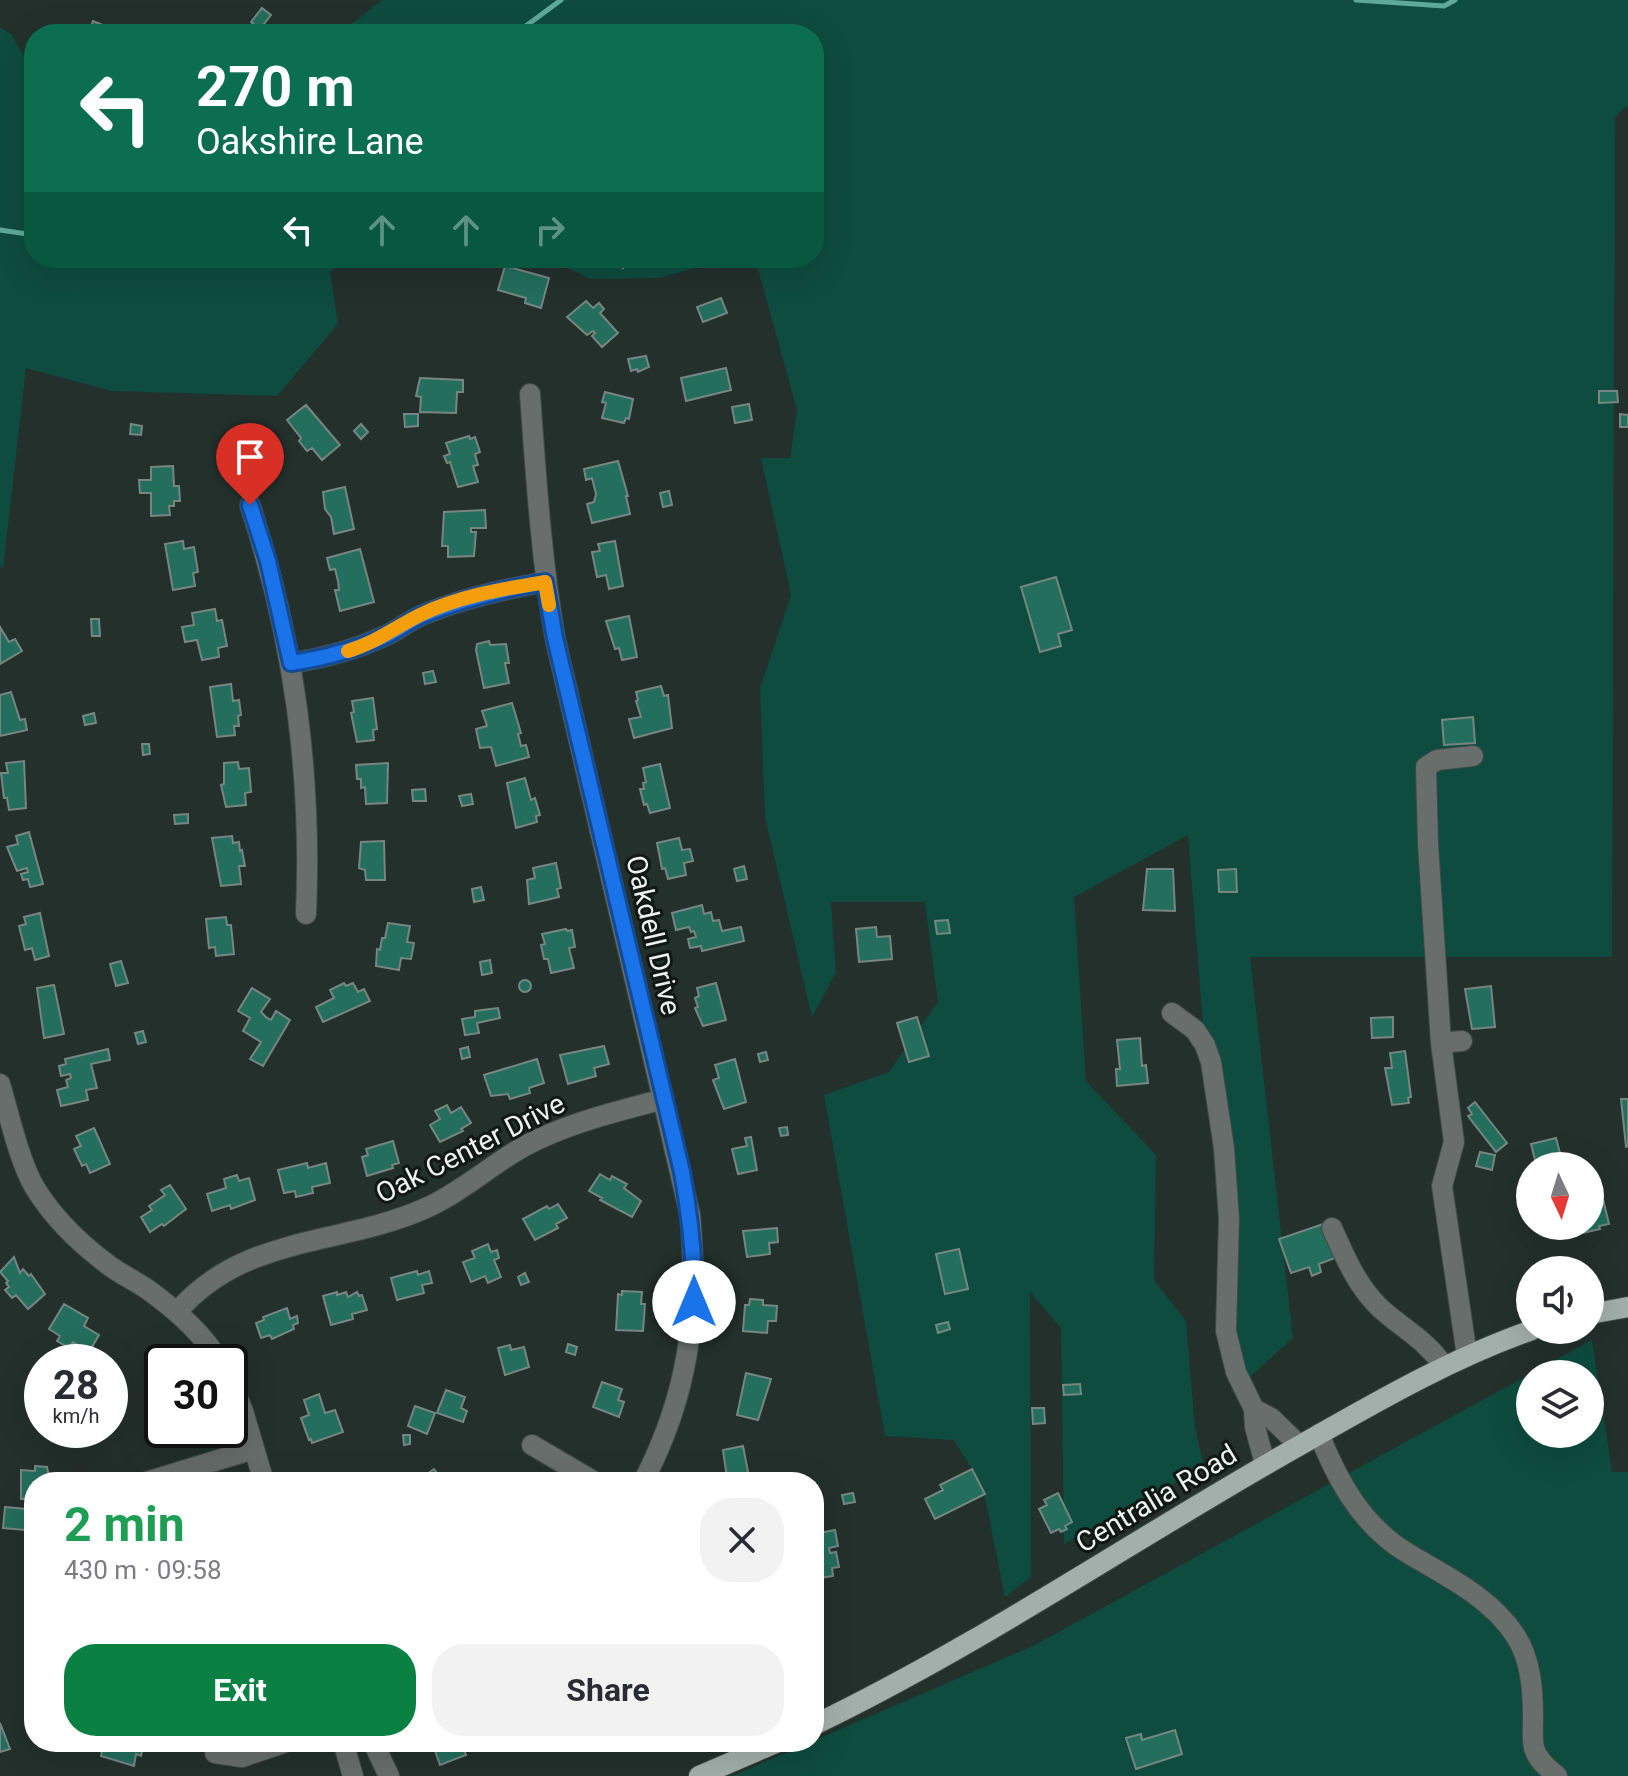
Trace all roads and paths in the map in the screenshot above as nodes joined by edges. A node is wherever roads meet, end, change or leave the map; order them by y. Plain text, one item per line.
1 (530, 394) dead end
2 (250, 505) dead end
3 (545, 582) junction
4 (291, 663) junction
5 (1473, 756) dead end
6 (306, 914) dead end
7 (1172, 1013) dead end
8 (0, 1084) edge
9 (664, 1099) junction
10 (1332, 1228) dead end
11 (1628, 1307) edge
12 (1604, 1311) edge
13 (177, 1312) junction
14 (1516, 1336) edge
15 (207, 1344) edge
16 (1467, 1356) junction
17 (1444, 1366) junction
18 (1254, 1409) junction
19 (248, 1428) edge
20 (1319, 1434) junction
21 (532, 1445) dead end
22 (1299, 1445) junction
23 (254, 1449) junction
24 (1265, 1464) junction
25 (179, 1472) edge
26 (261, 1472) edge
27 (578, 1472) edge
28 (648, 1472) edge
29 (824, 1720) edge
30 (257, 1752) edge
31 (346, 1752) edge
32 (378, 1752) edge
33 (755, 1752) edge
34 (215, 1753) dead end
35 (353, 1776) edge
36 (389, 1776) edge
37 (699, 1776) edge
38 (1557, 1776) edge

1 - 3 street, Oakdell Drive
2 - 4 street
3 - 4 street
3 - 9 street, Oakdell Drive
4 - 6 street
5 - 16 street
7 - 18 street
8 - 13 street
9 - 13 street, Oak Center Drive
9 - 28 street, Oakdell Drive
10 - 17 street
11 - 12 main road
13 - 15 street
14 - 16 main road, Centralia Road
16 - 17 main road, Centralia Road
17 - 20 main road, Centralia Road
18 - 22 street
18 - 24 street
19 - 23 street
20 - 22 main road, Centralia Road
20 - 38 street
21 - 27 street
22 - 24 main road, Centralia Road
23 - 25 street
23 - 26 street
24 - 29 main road, Centralia Road
30 - 34 street
31 - 35 street
32 - 36 street
33 - 37 main road

